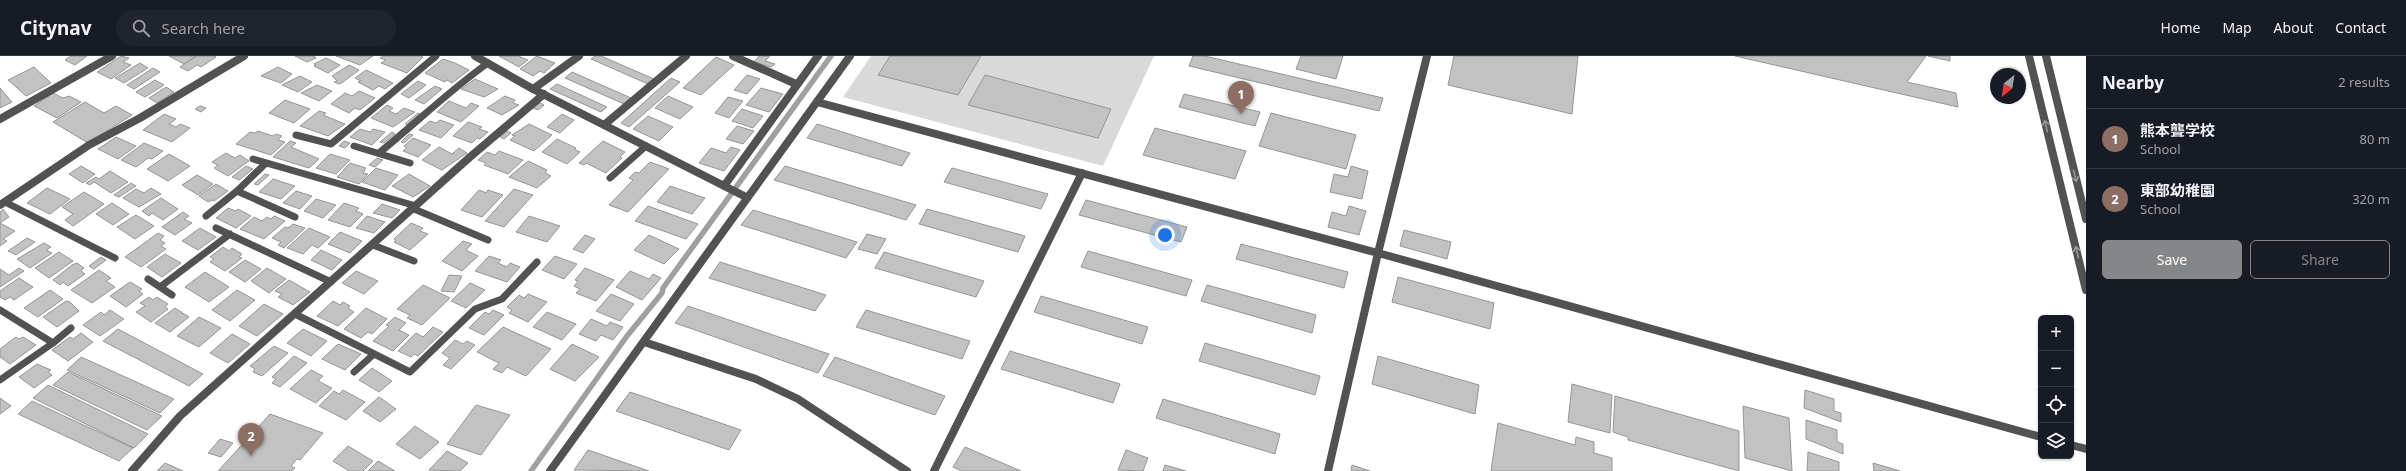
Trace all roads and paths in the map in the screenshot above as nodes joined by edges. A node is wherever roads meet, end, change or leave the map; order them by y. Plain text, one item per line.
1 (112, 56) edge
2 (244, 56) edge
3 (436, 56) edge
4 (475, 56) edge
5 (579, 56) edge
6 (686, 56) edge
7 (733, 56) edge
8 (818, 56) edge
9 (850, 56) edge
10 (1427, 56) edge
11 (2029, 56) edge
12 (2046, 56) edge
13 (488, 63) junction
14 (796, 84) junction
15 (533, 89) junction
16 (544, 94) junction
17 (817, 102) junction
18 (0, 119) edge
19 (604, 125) junction
20 (296, 135) dead end
21 (354, 146) dead end
22 (646, 146) junction
23 (379, 153) junction
24 (253, 159) dead end
25 (266, 163) junction
26 (410, 163) dead end
27 (1082, 173) junction
28 (610, 178) dead end
29 (724, 186) junction
30 (237, 191) junction
31 (746, 197) junction
32 (3, 203) edge
33 (415, 207) junction
34 (206, 216) dead end
35 (295, 217) dead end
36 (2086, 219) edge
37 (216, 228) dead end
38 (230, 234) junction
39 (488, 240) dead end
40 (373, 245) junction
41 (1378, 253) junction
42 (115, 258) dead end
43 (414, 261) dead end
44 (537, 262) dead end
45 (148, 279) dead end
46 (331, 282) junction
47 (160, 287) junction
48 (2086, 290) edge
49 (172, 295) dead end
50 (0, 310) edge
51 (295, 314) junction
52 (71, 328) dead end
53 (644, 342) junction
54 (53, 343) junction
55 (374, 354) junction
56 (354, 372) dead end
57 (0, 380) edge
58 (2038, 436) edge
59 (2074, 446) edge
60 (2086, 449) edge
61 (132, 471) edge
62 (550, 471) edge
63 (907, 471) edge
64 (934, 471) edge
65 (1328, 471) edge

1 - 18 street
2 - 32 street
3 - 20 lane
4 - 13 street
5 - 15 street
6 - 19 street
7 - 14 street
8 - 14 street
9 - 17 street
10 - 41 street
48 -> 11 street
12 -> 36 street
13 - 15 street
13 - 23 lane
14 - 29 street
15 - 16 street
16 - 19 street
16 - 33 street
17 - 27 street
17 - 31 street
19 - 22 street
21 - 23 lane
22 - 28 lane
22 - 29 street
23 - 26 lane
24 - 25 lane
25 - 30 lane
25 - 33 lane
27 - 41 street
27 - 64 street
29 - 31 street
30 - 34 lane
30 - 35 lane
31 - 53 street
32 - 42 lane
33 - 39 lane
33 - 40 street
37 - 38 lane
38 - 46 lane
38 - 47 lane
40 - 43 lane
40 - 46 street
41 - 58 street
41 - 65 street
44 - 55 lane
45 - 47 lane
46 - 51 street
47 - 49 lane
50 - 54 lane
51 - 55 lane
51 - 61 street
52 - 54 lane
53 - 62 street
53 - 63 street
54 - 57 lane
55 - 56 lane
59 - 60 street

